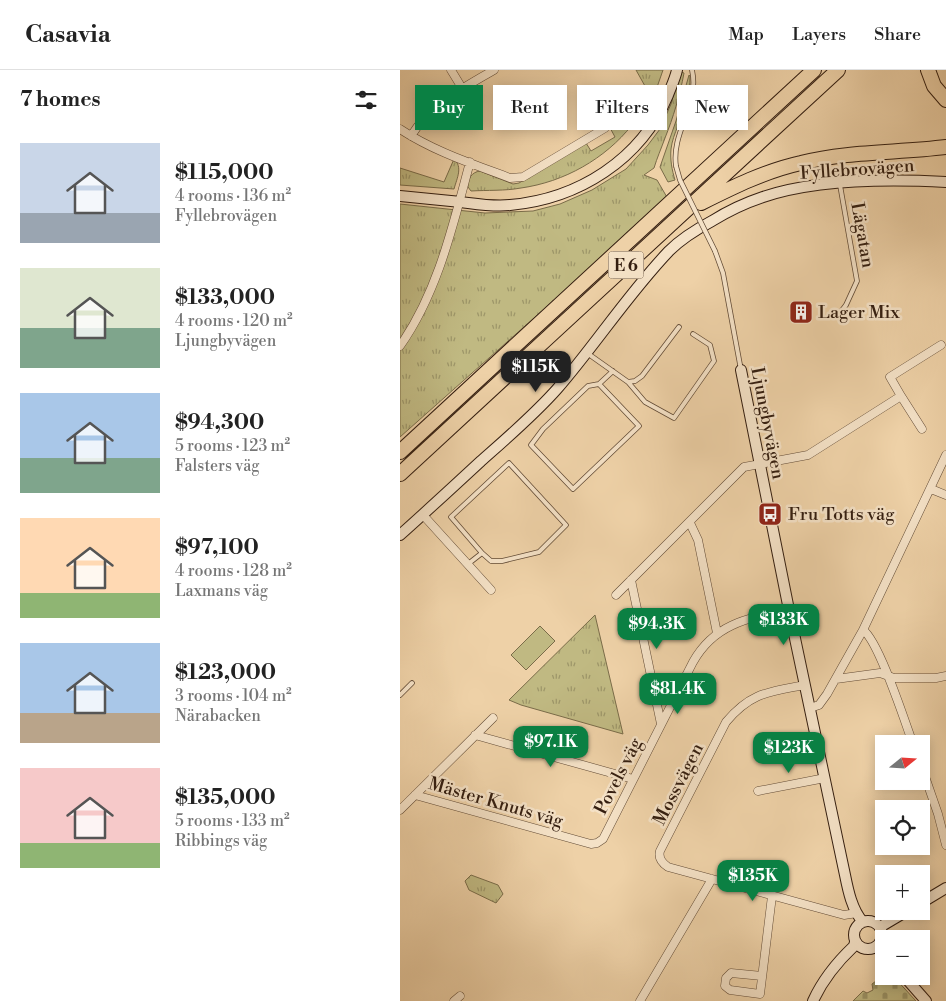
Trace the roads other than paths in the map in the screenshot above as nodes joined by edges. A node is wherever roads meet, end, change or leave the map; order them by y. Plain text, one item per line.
1 (451, 70) edge
2 (494, 70) edge
3 (677, 70) edge
4 (692, 70) edge
5 (814, 70) edge
6 (838, 70) edge
7 (928, 70) edge
8 (460, 85) edge
9 (467, 85) edge
10 (946, 100) edge
11 (400, 129) edge
12 (415, 129) edge
13 (601, 130) edge
14 (411, 136) junction
15 (946, 147) edge
16 (470, 162) junction
17 (946, 182) edge
18 (840, 183) junction
19 (400, 196) edge
20 (460, 202) junction
21 (687, 209) junction
22 (838, 317) dead end
23 (679, 327) dead end
24 (693, 334) dead end
25 (942, 345) dead end
26 (400, 346) edge
27 (587, 353) junction
28 (741, 370) joint
29 (613, 371) junction
30 (628, 382) junction
31 (599, 384) junction
32 (901, 396) junction
33 (922, 429) dead end
34 (400, 452) edge
35 (946, 455) edge
36 (760, 464) junction
37 (400, 474) edge
38 (931, 489) junction
39 (946, 495) edge
40 (423, 516) junction
41 (690, 522) junction
42 (400, 535) edge
43 (482, 553) junction
44 (468, 564) junction
45 (631, 580) junction
46 (491, 590) dead end
47 (616, 595) dead end
48 (789, 610) junction
49 (863, 630) junction
50 (717, 633) junction
51 (887, 675) junction
52 (946, 678) edge
53 (836, 679) junction
54 (412, 683) dead end
55 (805, 685) junction
56 (400, 695) edge
57 (810, 708) junction
58 (492, 718) dead end
59 (661, 724) junction
60 (475, 735) junction
61 (910, 735) edge
62 (825, 778) junction
63 (633, 779) junction
64 (930, 790) edge
65 (758, 792) dead end
66 (415, 794) junction
67 (400, 810) edge
68 (597, 843) joint
69 (946, 845) edge
70 (712, 879) junction
71 (946, 888) edge
72 (772, 896) junction
73 (930, 898) edge
74 (860, 917) junction
75 (892, 920) edge
76 (880, 927) junction
77 (881, 930) edge
78 (855, 942) junction
79 (875, 949) edge
80 (762, 976) junction
81 (912, 985) edge
82 (640, 1001) edge
83 (812, 1001) edge
84 (926, 1001) edge

1 - 8 street
2 - 9 street
3 - 20 street
4 - 28 lane, Ljungbyvägen, bridge
5 - 34 highway, E 6
6 - 21 highway, E 6
7 - 10 highway
11 - 14 street
12 - 14 street
13 - 16 street
14 - 16 street
15 - 21 highway
16 - 20 street
17 - 18 street, Fyllebrovägen
18 - 22 lane, Lägatan
18 - 27 street, Fyllebrovägen
19 - 20 street
20 - 26 street
21 - 37 highway, E 6
23 - 30 lane
24 - 30 lane
25 - 32 street
27 - 29 lane
27 - 40 street, Fyllebrovägen
28 - 36 street, Ljungbyvägen
29 - 30 lane
29 - 31 lane
31 - 31 lane
32 - 33 street
32 - 36 street
35 - 38 street
36 - 41 street
36 - 48 street, Ljungbyvägen
38 - 39 street
38 - 49 street
40 - 42 street, Fyllebrovägen
40 - 44 street
41 - 45 street
41 - 50 street
43 - 43 lane
43 - 44 lane
44 - 46 street
45 - 47 street
45 - 59 street
48 - 50 street, Povels väg
48 - 55 street, Ljungbyvägen
49 - 51 street
49 - 53 street
50 - 59 street, Povels väg
51 - 52 street
51 - 53 street
51 - 61 street
53 - 57 street
54 - 56 lane
55 - 57 street, Ljungbyvägen
55 - 70 street, Mossvägen
57 - 62 street, Ljungbyvägen
58 - 60 street
59 - 63 street, Povels väg
60 - 63 street
60 - 66 street
62 - 65 street
62 - 74 street, Ljungbyvägen
63 - 68 street, Povels väg
64 - 69 street
66 - 67 street
66 - 68 street, Mäster Knuts väg
70 - 72 street
70 - 82 street
71 - 73 street
72 - 74 street
72 - 80 street
74 - 76 street
74 - 78 street
75 - 76 street
76 - 77 street
78 - 79 street
78 - 83 street
80 - 80 street
81 - 84 street

